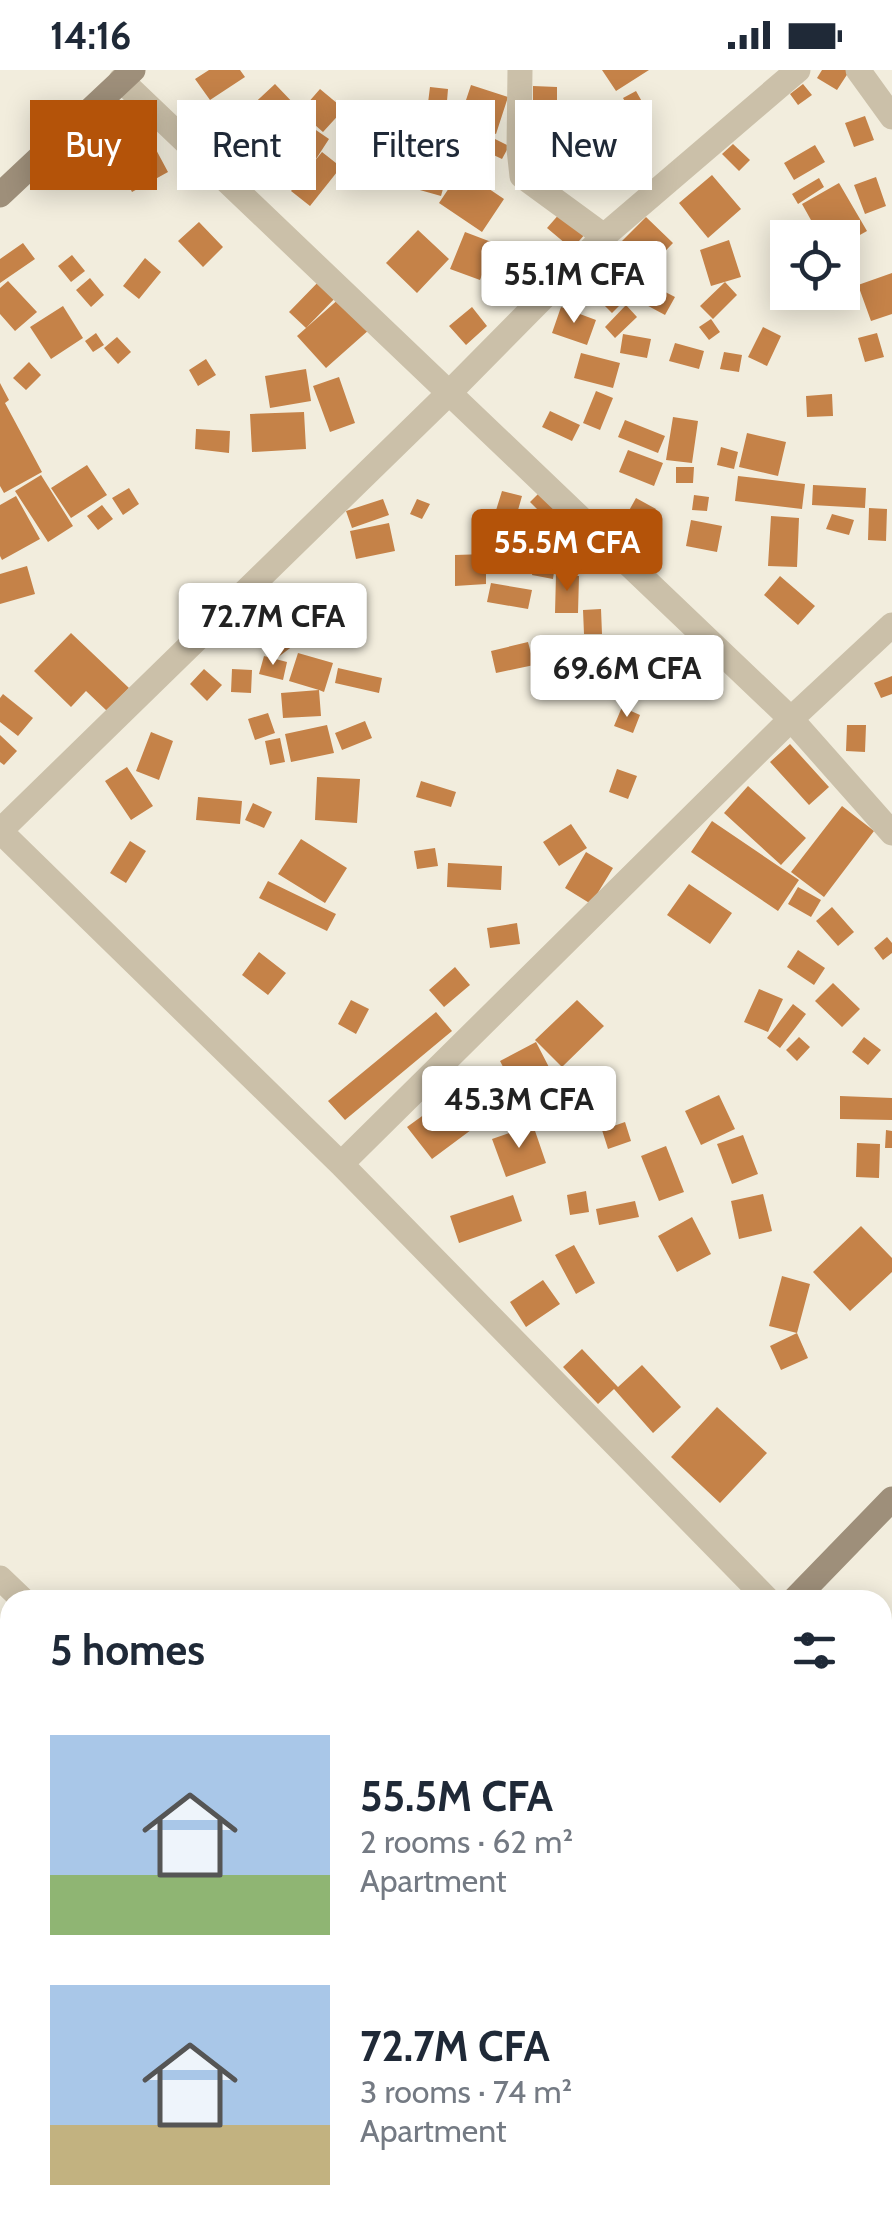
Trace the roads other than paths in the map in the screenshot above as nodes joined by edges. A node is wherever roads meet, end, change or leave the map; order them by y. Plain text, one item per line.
1 (520, 70) edge
2 (798, 70) edge
3 (858, 70) edge
4 (127, 75) edge
5 (892, 117) edge
6 (0, 195) edge
7 (604, 236) junction
8 (449, 393) junction
9 (892, 625) edge
10 (791, 719) junction
11 (0, 831) edge
12 (892, 833) edge
13 (340, 1164) junction
14 (892, 1499) edge
15 (758, 1590) edge
16 (804, 1590) edge

1 - 7 street
2 - 7 street
3 - 5 street
4 - 6 street
4 - 8 street
7 - 8 street
8 - 10 street
8 - 11 street
9 - 10 street
10 - 12 street
10 - 13 street
11 - 13 street
13 - 15 street
14 - 16 street

